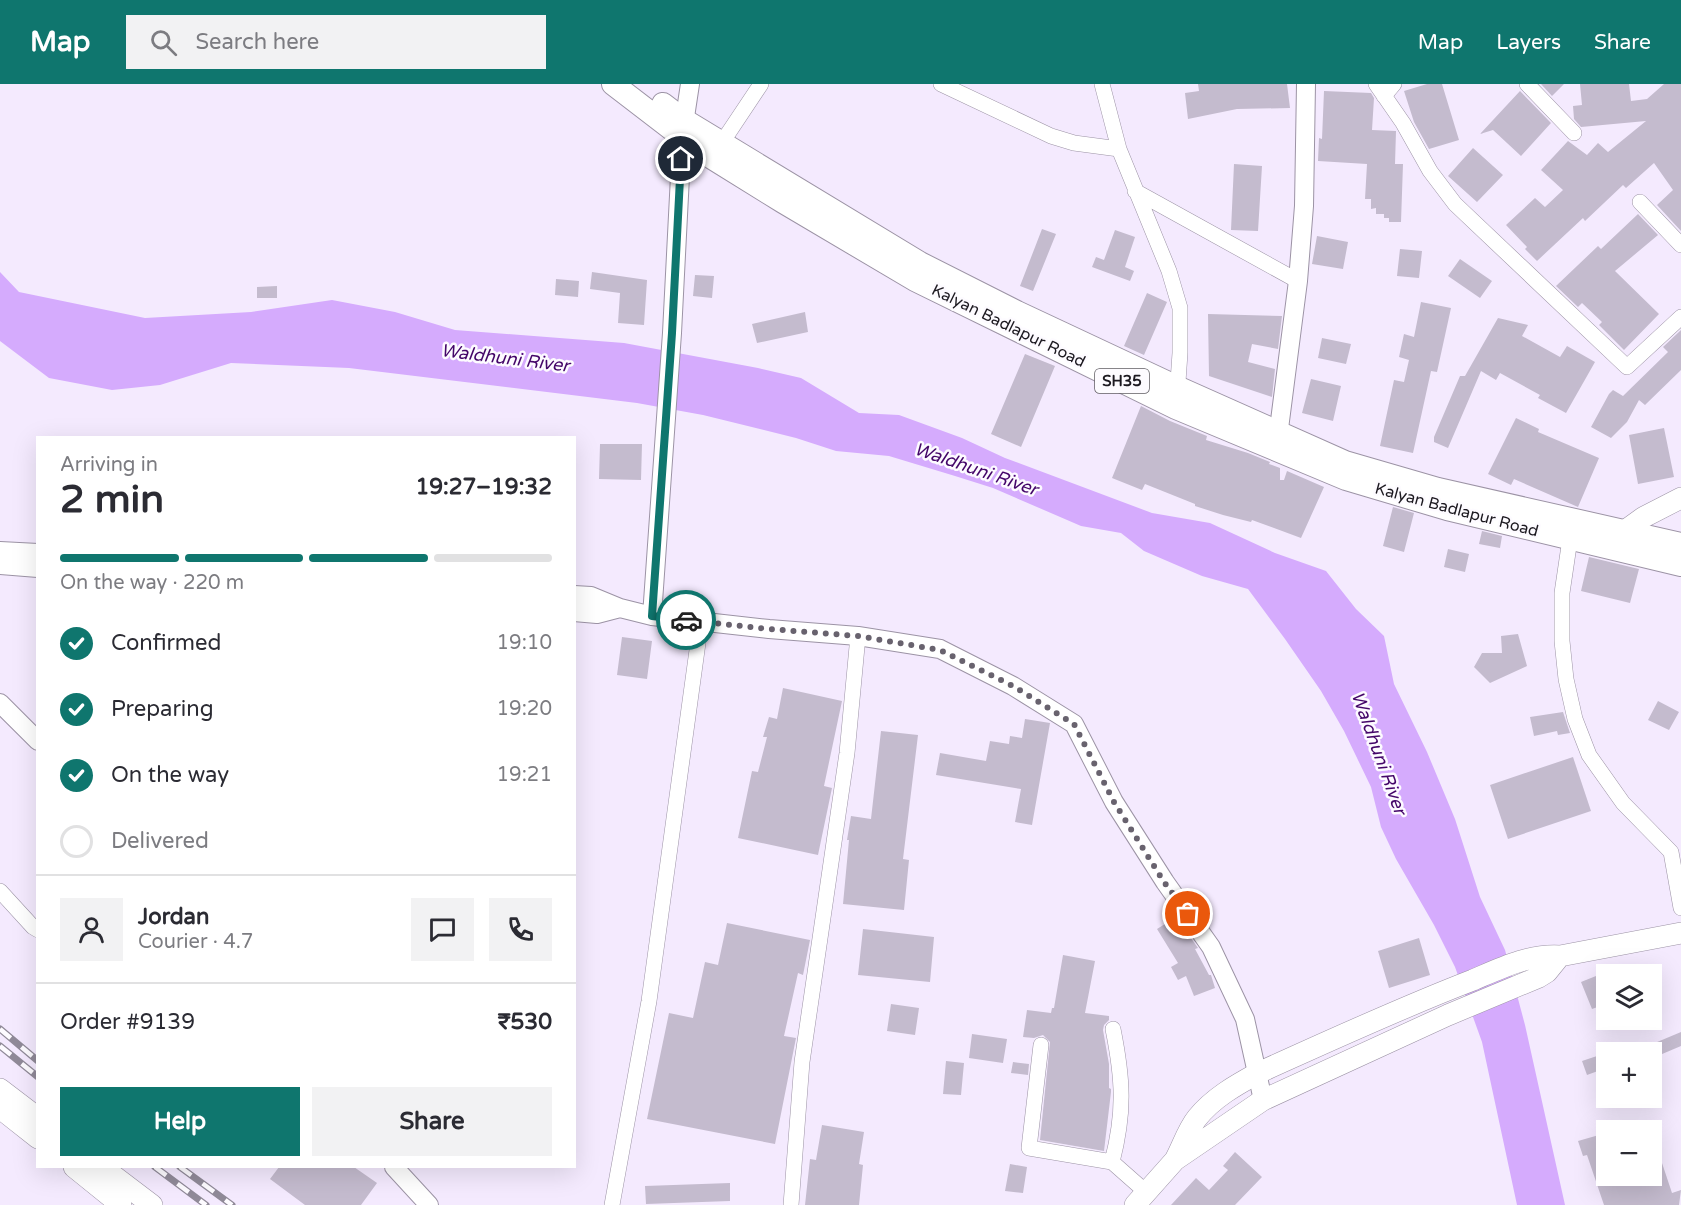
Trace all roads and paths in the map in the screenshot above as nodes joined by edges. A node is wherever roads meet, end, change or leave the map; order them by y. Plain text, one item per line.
1 (613, 84) edge
2 (638, 84) edge
3 (690, 84) edge
4 (761, 84) edge
5 (941, 84) edge
6 (1102, 84) edge
7 (1306, 84) edge
8 (1527, 84) edge
9 (1385, 88) edge
10 (683, 129) junction
11 (1574, 133) dead end
12 (1119, 149) junction
13 (717, 151) junction
14 (1135, 191) junction
15 (1640, 202) dead end
16 (1681, 245) edge
17 (1298, 281) junction
18 (1681, 317) edge
19 (1177, 398) junction
20 (1278, 442) junction
21 (1681, 498) edge
22 (1573, 529) junction
23 (1622, 539) junction
24 (1681, 544) edge
25 (0, 550) edge
26 (36, 553) edge
27 (0, 565) edge
28 (1681, 565) edge
29 (36, 568) edge
30 (576, 595) edge
31 (620, 608) junction
32 (576, 612) edge
33 (652, 616) junction
34 (701, 621) junction
35 (858, 636) junction
36 (2, 710) edge
37 (36, 739) edge
38 (1676, 849) edge
39 (0, 891) edge
40 (1681, 908) edge
41 (36, 929) edge
42 (1681, 933) edge
43 (1560, 956) junction
44 (1113, 1029) dead end
45 (1041, 1045) dead end
46 (1258, 1073) junction
47 (0, 1089) edge
48 (1263, 1100) junction
49 (0, 1108) edge
50 (36, 1116) edge
51 (36, 1136) edge
52 (1175, 1160) junction
53 (1112, 1162) junction
54 (76, 1168) edge
55 (103, 1168) edge
56 (395, 1168) edge
57 (120, 1196) edge
58 (1141, 1198) edge
59 (152, 1205) edge
60 (429, 1205) edge
61 (612, 1205) edge
62 (791, 1205) edge

1 - 10 main road, Kalyan Badlapur Road / SH35
2 - 10 main road, Kalyan Badlapur Road / SH35
3 - 10 street
4 - 13 street
5 - 12 street
6 - 12 street
7 - 17 street
8 - 11 street
9 - 18 street
10 - 13 main road, Kalyan Badlapur Road / SH35
10 - 33 street
12 - 14 street
13 - 19 main road, Kalyan Badlapur Road / SH35
14 - 17 street
14 - 19 street
15 - 16 street
17 - 20 street
19 - 20 main road, Kalyan Badlapur Road / SH35
20 - 22 main road, Kalyan Badlapur Road / SH35
21 - 23 main road
22 - 23 main road, Kalyan Badlapur Road / SH35
22 - 38 street
23 - 24 main road, Kalyan Badlapur Road / SH35
23 - 28 main road, Kalyan Badlapur Road / SH35
25 - 26 street
27 - 29 street
30 - 31 street
31 - 32 street
31 - 33 street
33 - 34 street
34 - 35 street
34 - 61 street
35 - 46 street
35 - 62 street
36 - 37 street
38 - 40 street
39 - 41 street
42 - 43 main road
43 - 46 main road
43 - 48 main road
44 - 53 street
45 - 53 street
46 - 48 street
46 - 52 main road
47 - 50 main road
48 - 52 main road
49 - 51 main road
52 - 58 main road
53 - 58 street
54 - 57 main road
55 - 57 main road
56 - 60 street
57 - 59 main road

